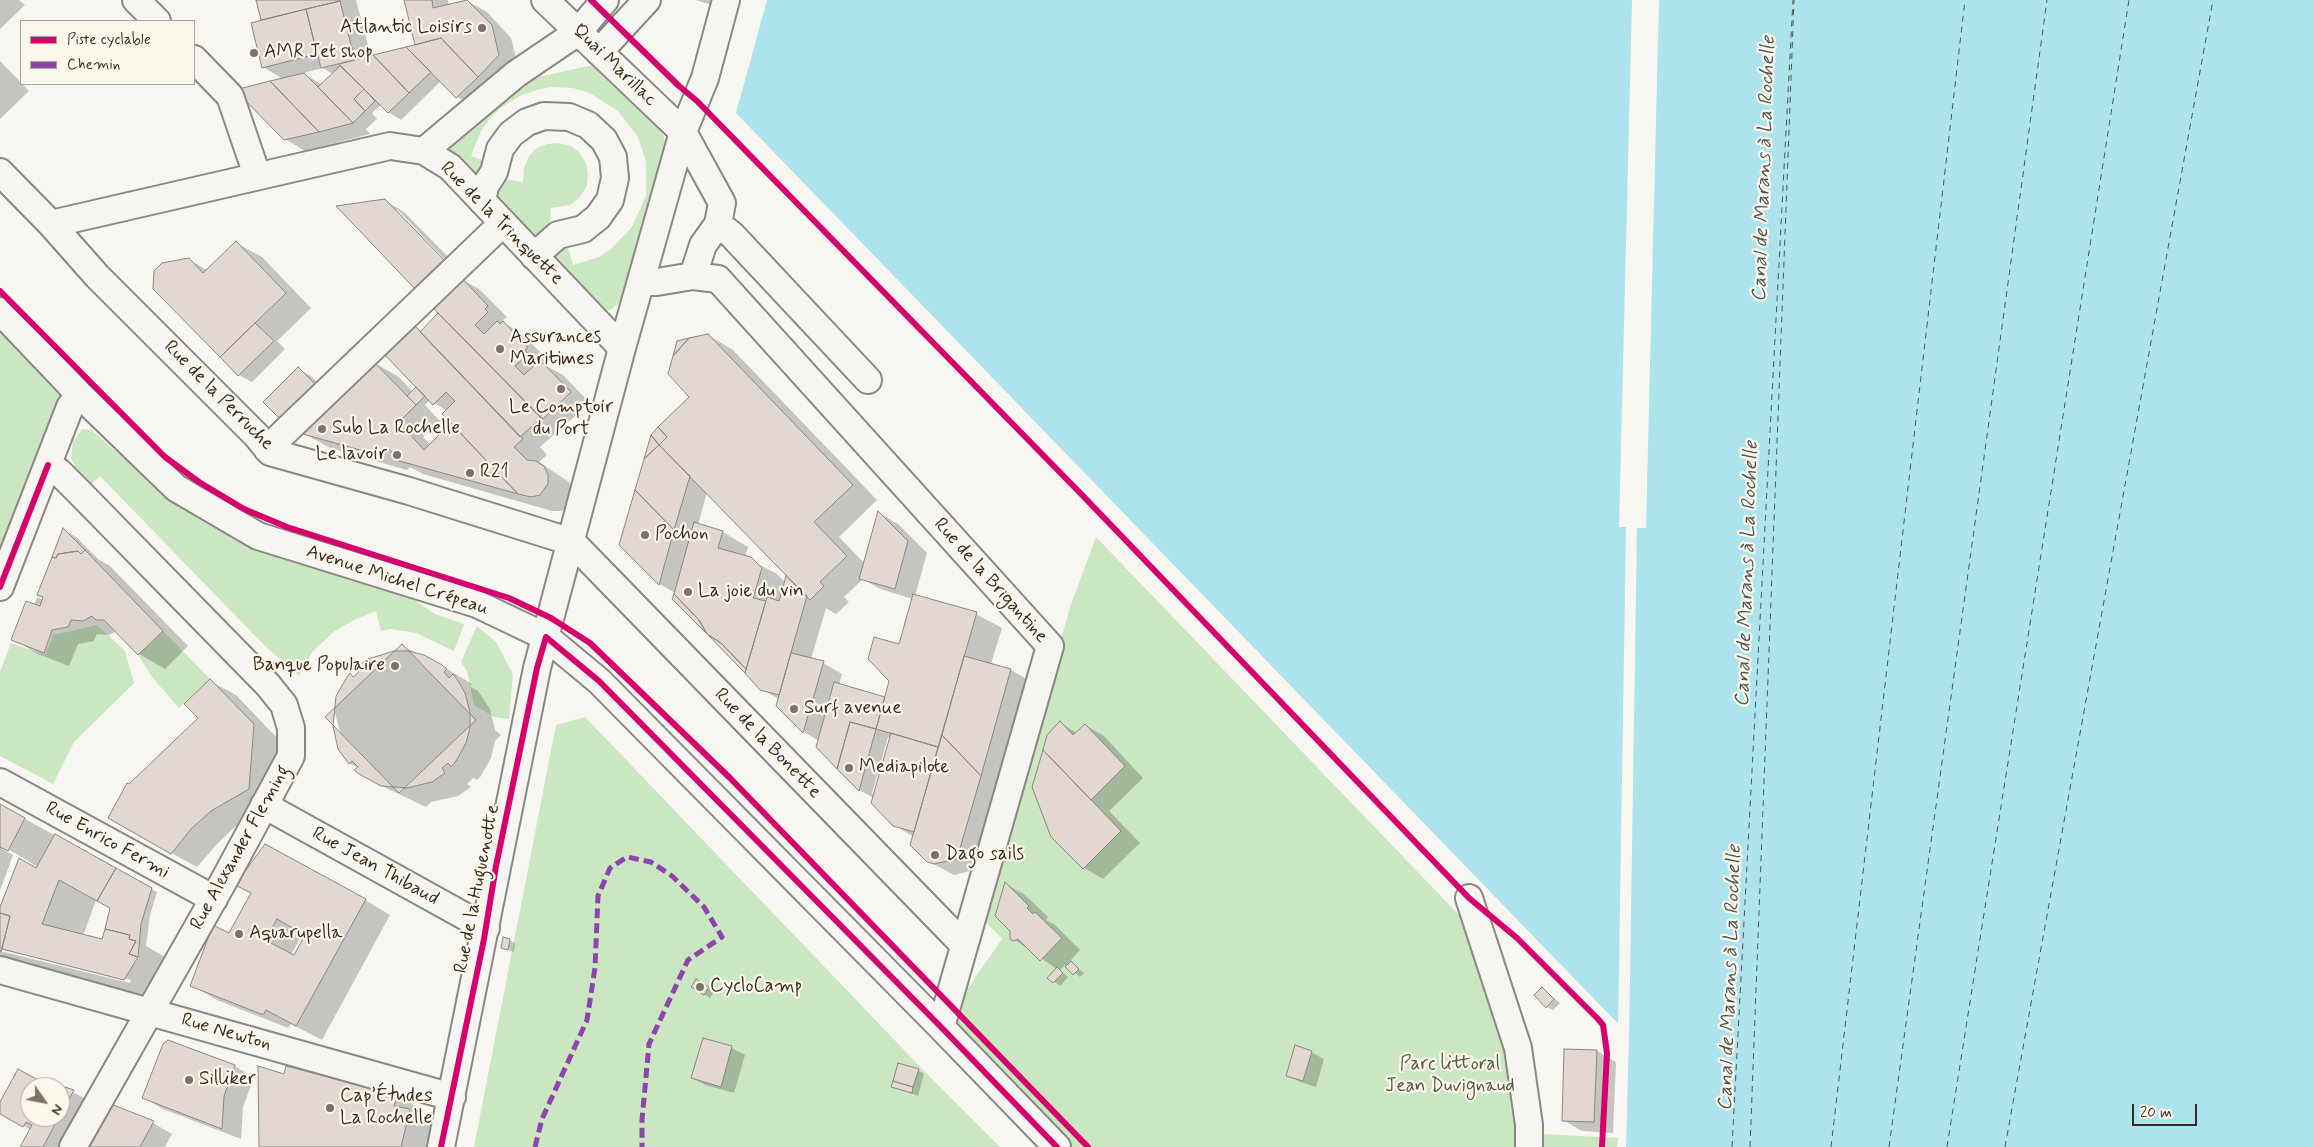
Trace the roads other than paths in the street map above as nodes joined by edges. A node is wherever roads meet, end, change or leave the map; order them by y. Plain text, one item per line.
1 (136, 0) edge
2 (545, 0) edge
3 (605, 0) edge
4 (647, 0) edge
5 (726, 0) edge
6 (156, 20) edge
7 (578, 32) junction
8 (599, 52) junction
9 (195, 60) edge
10 (683, 132) junction
11 (424, 151) junction
12 (0, 172) edge
13 (257, 175) junction
14 (482, 201) junction
15 (503, 223) junction
16 (51, 224) junction
17 (718, 224) junction
18 (534, 256) junction
19 (693, 276) junction
20 (641, 282) junction
21 (0, 311) edge
22 (622, 348) junction
23 (868, 380) dead end
24 (79, 394) junction
25 (267, 449) junction
26 (48, 465) junction
27 (572, 542) junction
28 (0, 587) edge
29 (546, 637) junction
30 (0, 782) edge
31 (264, 805) junction
32 (1470, 898) dead end
33 (214, 899) junction
34 (486, 928) junction
35 (964, 945) junction
36 (0, 970) edge
37 (151, 1012) junction
38 (941, 1026) junction
39 (452, 1097) junction
40 (73, 1147) edge
41 (441, 1147) edge
42 (1057, 1147) edge
43 (1529, 1147) edge

1 - 6 street
2 - 7 street, Quai Marillac
3 - 7 street
4 - 8 street
5 - 10 street
7 - 8 street, Quai Marillac
7 - 11 street
8 - 10 street, Quai Marillac
9 - 13 street
10 - 17 street, Quai Marillac
10 - 20 street
11 - 13 street, Rue de la Trinquette
11 - 14 street, Rue de la Trinquette
12 - 16 street
13 - 16 street, Rue de la Trinquette
14 - 15 street, Rue de la Trinquette
14 - 18 street
15 - 18 street, Rue de la Trinquette
15 - 25 street
16 - 25 street, Rue de la Perruche
17 - 19 street
17 - 23 street
18 - 22 street, Rue de la Trinquette
19 - 20 street, Rue de la Brigantine
19 - 35 street, Rue de la Brigantine
20 - 22 street
21 - 24 street, Avenue Michel Crépeau
22 - 27 street
24 - 26 street
24 - 29 street, Avenue Michel Crépeau
25 - 27 street, Rue de la Perruche
26 - 28 street
26 - 31 street, Rue Alexander Fleming
27 - 29 street
27 - 35 street, Rue de la Bonette
29 - 34 street, Rue de la Huguenotte
29 - 38 street, Avenue Michel Crépeau
30 - 33 street, Rue Enrico Fermi
31 - 33 street, Rue Alexander Fleming
31 - 34 street, Rue Jean Thibaud
32 - 43 street
33 - 37 street, Rue Alexander Fleming
34 - 39 street, Rue de la Huguenotte
35 - 38 street, Rue de la Brigantine
36 - 37 street, Rue Newton
37 - 39 street, Rue Newton
37 - 40 street, Rue Alexander Fleming
38 - 42 street, Avenue Michel Crépeau
39 - 41 street, Rue de la Huguenotte

